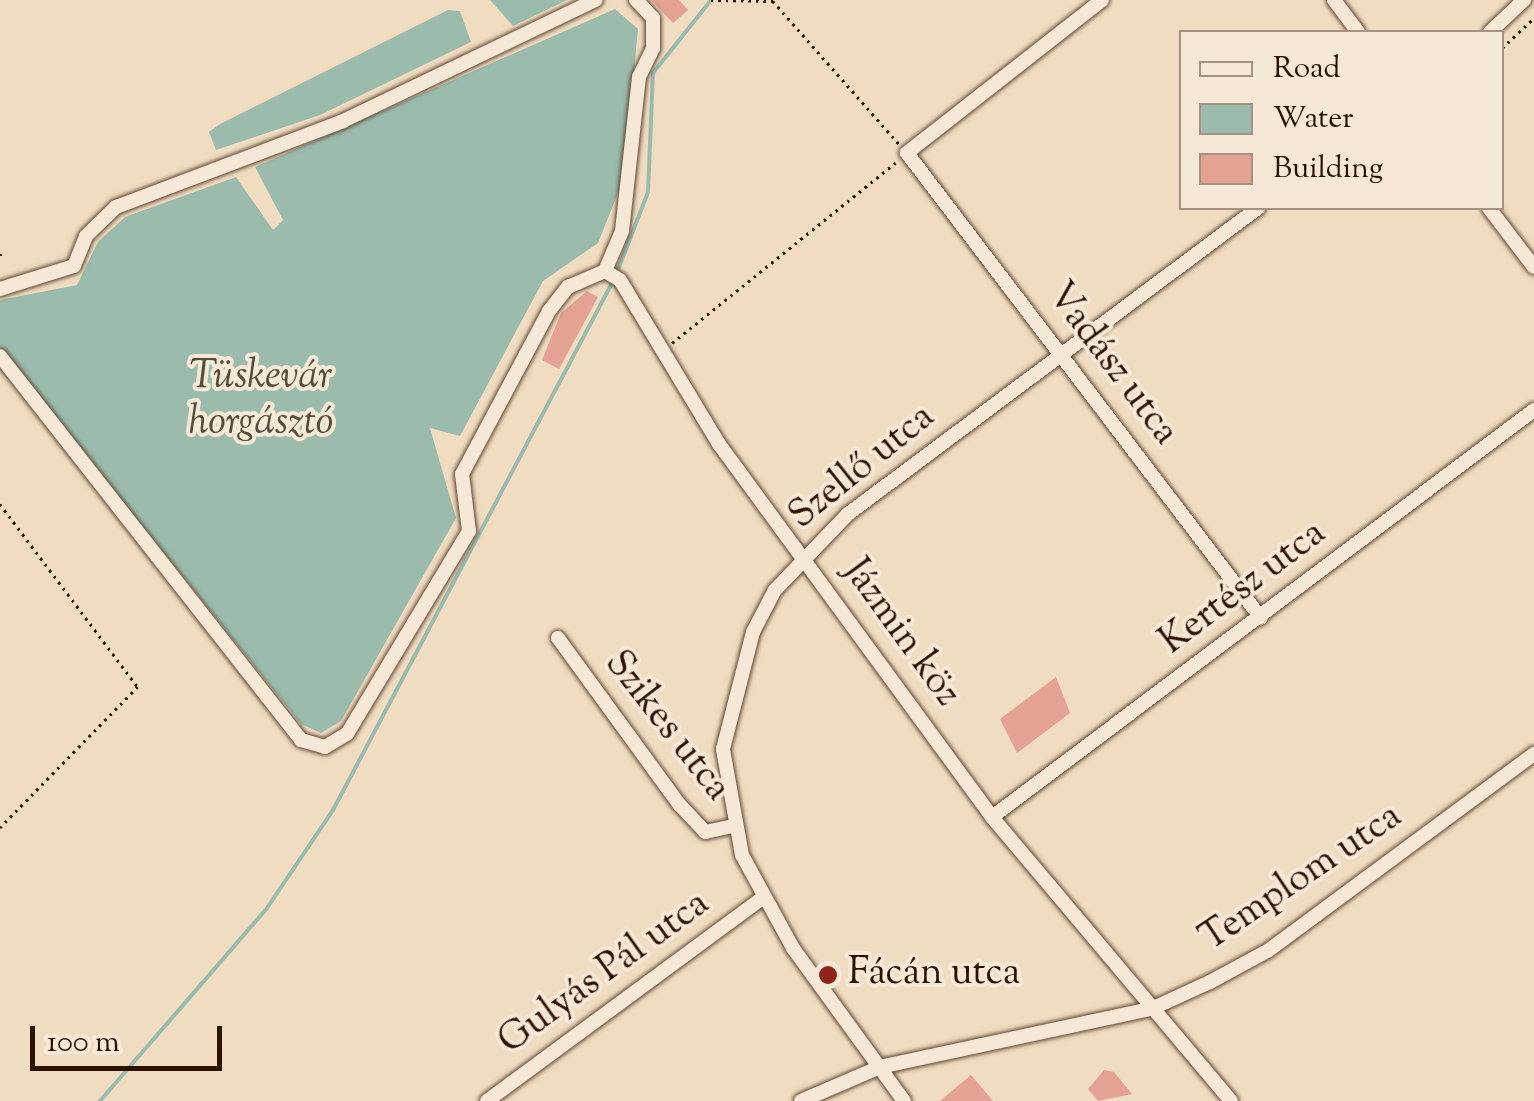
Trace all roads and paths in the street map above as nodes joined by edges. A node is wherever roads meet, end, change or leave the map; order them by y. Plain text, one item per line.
1 (596, 0) edge
2 (636, 0) edge
3 (1102, 0) edge
4 (1334, 0) edge
5 (1524, 0) edge
6 (712, 1) edge
7 (1534, 18) edge
8 (1356, 30) edge
9 (1492, 30) edge
10 (1504, 46) edge
11 (908, 153) junction
12 (1255, 210) edge
13 (1491, 210) edge
14 (1534, 267) edge
15 (604, 272) junction
16 (0, 289) edge
17 (659, 353) junction
18 (1062, 354) junction
19 (0, 356) edge
20 (1534, 410) edge
21 (0, 504) edge
22 (803, 556) junction
23 (1261, 618) junction
24 (558, 638) dead end
25 (1534, 754) edge
26 (992, 817) junction
27 (734, 826) junction
28 (0, 828) edge
29 (762, 899) junction
30 (1151, 1008) junction
31 (880, 1067) junction
32 (488, 1101) edge
33 (801, 1101) edge
34 (904, 1101) edge
35 (1232, 1101) edge

1 - 16 street
2 - 15 street
3 - 11 street
4 - 8 street
5 - 9 street
6 - 11 path
7 - 10 path
11 - 17 path
11 - 18 street, Vadász utca
12 - 18 street, Szellő utca
13 - 14 street
15 - 17 street, Jázmin köz
15 - 19 street
17 - 22 street, Jázmin köz
18 - 22 street, Szellő utca
18 - 23 street, Vadász utca
20 - 23 street, Kertész utca
21 - 28 path
22 - 26 street, Jázmin köz
22 - 27 street, Szellő utca
23 - 26 street, Kertész utca
24 - 27 street, Szikes utca
25 - 30 street, Templom utca
26 - 30 street, Jázmin köz
27 - 29 street, Szellő utca
29 - 31 street
29 - 32 street, Gulyás Pál utca
30 - 31 street, Templom utca
30 - 35 street, Jázmin köz
31 - 33 street, Templom utca
31 - 34 street

